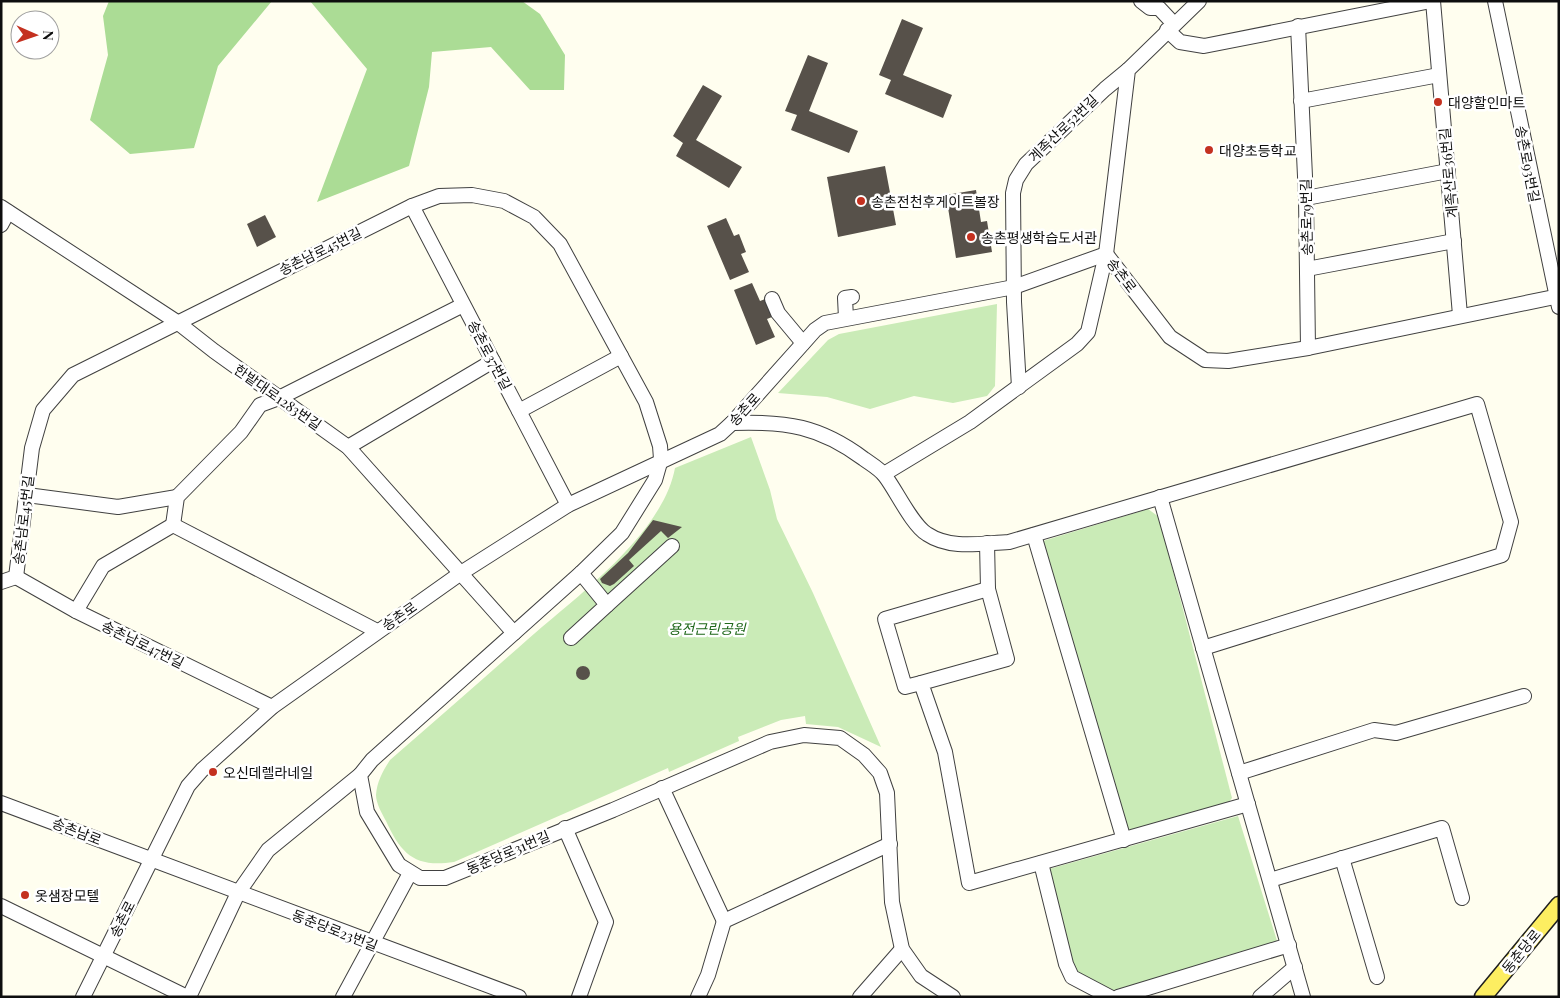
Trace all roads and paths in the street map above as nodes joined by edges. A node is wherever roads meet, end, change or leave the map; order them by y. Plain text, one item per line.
1 (1141, 1) edge
2 (1199, 1) edge
3 (1432, 1) edge
4 (1495, 1) edge
5 (1160, 5) edge
6 (1298, 26) junction
7 (1171, 27) junction
8 (1128, 70) junction
9 (1439, 75) junction
10 (1301, 100) junction
11 (1448, 171) junction
12 (1306, 198) junction
13 (412, 206) junction
14 (5, 209) edge
15 (1, 225) edge
16 (1454, 240) junction
17 (1106, 254) junction
18 (1306, 269) junction
19 (1014, 286) junction
20 (852, 297) dead end
21 (772, 299) dead end
22 (1558, 300) edge
23 (464, 305) junction
24 (1460, 315) junction
25 (846, 318) junction
26 (177, 322) junction
27 (803, 343) junction
28 (1308, 348) junction
29 (621, 356) junction
30 (493, 361) junction
31 (1018, 387) junction
32 (279, 398) junction
33 (519, 411) junction
34 (732, 423) junction
35 (348, 446) junction
36 (661, 460) junction
37 (884, 474) junction
38 (27, 495) junction
39 (177, 497) junction
40 (1160, 497) junction
41 (568, 504) junction
42 (172, 525) junction
43 (1034, 535) junction
44 (987, 543) junction
45 (672, 546) dead end
46 (461, 573) junction
47 (581, 573) junction
48 (16, 577) junction
49 (1, 582) edge
50 (988, 588) junction
51 (607, 605) junction
52 (76, 611) junction
53 (377, 631) junction
54 (514, 633) junction
55 (571, 638) dead end
56 (1203, 648) junction
57 (921, 683) junction
58 (1524, 696) dead end
59 (272, 707) junction
60 (1239, 773) junction
61 (360, 775) junction
62 (662, 788) junction
63 (1, 803) edge
64 (1248, 804) junction
65 (565, 828) junction
66 (1124, 840) junction
67 (890, 844) junction
68 (1342, 858) junction
69 (152, 860) junction
70 (1041, 863) junction
71 (410, 873) junction
72 (1270, 880) junction
73 (238, 893) junction
74 (1462, 898) dead end
75 (1559, 905) edge
76 (1, 906) edge
77 (724, 921) junction
78 (372, 943) junction
79 (1289, 945) junction
80 (902, 949) junction
81 (103, 956) junction
82 (1295, 967) junction
83 (1377, 977) dead end
84 (1490, 995) edge
85 (1303, 996) edge
86 (83, 997) edge
87 (188, 997) edge
88 (343, 997) edge
89 (519, 997) edge
90 (579, 997) edge
91 (698, 997) edge
92 (860, 997) edge
93 (953, 997) edge
94 (1110, 997) edge
95 (1118, 997) edge
96 (1260, 997) edge

1 - 5 street
2 - 7 street, 계족산로52번길
3 - 6 street
3 - 9 street, 계족산로36번길
4 - 22 street, 송촌로93번길
5 - 7 street
6 - 7 street
6 - 10 street, 송촌로79번길
7 - 8 street, 계족산로52번길
8 - 17 street
8 - 19 street, 계족산로52번길
9 - 10 street
9 - 11 street, 계족산로36번길
10 - 12 street, 송촌로79번길
11 - 12 street
11 - 16 street, 계족산로36번길
12 - 18 street, 송촌로79번길
13 - 23 street, 송촌로37번길
13 - 26 street, 송촌남로45번길
13 - 29 street, 송촌남로45번길
14 - 15 street
14 - 26 street, 한밭대로1283번길
16 - 18 street
16 - 24 street, 계족산로36번길
17 - 19 street, 송촌로
17 - 28 street, 송촌로
17 - 31 street
18 - 28 street, 송촌로79번길
19 - 25 street, 송촌로
19 - 31 street, 계족산로52번길
20 - 25 street
21 - 27 street
22 - 24 street, 송촌로
23 - 30 street, 송촌로37번길
23 - 32 street
24 - 28 street, 송촌로
25 - 27 street, 송촌로
26 - 32 street, 한밭대로1283번길
26 - 38 street, 송촌남로45번길
27 - 34 street, 송촌로
29 - 33 street
29 - 36 street, 송촌남로45번길
30 - 33 street, 송촌로37번길
30 - 35 street
31 - 37 street
32 - 35 street, 한밭대로1283번길
32 - 39 street
33 - 41 street, 송촌로37번길
34 - 36 street, 송촌로
34 - 37 street
35 - 46 street, 한밭대로1283번길
36 - 41 street, 송촌로
36 - 47 street
37 - 44 street
38 - 39 street
38 - 48 street, 송촌남로45번길
39 - 42 street
40 - 43 street
40 - 56 street
40 - 56 street
41 - 46 street, 송촌로
42 - 52 street
42 - 53 street
43 - 44 street
43 - 66 street
44 - 50 street
45 - 51 street
46 - 53 street, 송촌로
46 - 54 street, 한밭대로1283번길
47 - 51 street
47 - 54 street
48 - 49 street, 송촌남로45번길
48 - 52 street, 송촌남로47번길
50 - 57 street
50 - 57 street
51 - 55 street
52 - 59 street, 송촌남로47번길
53 - 59 street, 송촌로
54 - 61 street
56 - 60 street
57 - 70 street
58 - 60 street
59 - 69 street, 송촌로
60 - 64 street
61 - 71 street
61 - 73 street
62 - 65 street, 동춘당로31번길
62 - 67 street, 동춘당로31번길
62 - 77 street
63 - 69 street, 송촌남로
64 - 66 street
64 - 72 street
65 - 71 street, 동춘당로31번길
65 - 90 street
66 - 70 street
67 - 77 street
67 - 80 street, 동춘당로31번길
68 - 72 street
68 - 74 street
68 - 83 street
69 - 73 street, 동춘당로23번길
69 - 81 street, 송촌로
70 - 94 street
71 - 78 street
72 - 79 street
73 - 78 street, 동춘당로23번길
73 - 87 street
75 - 84 main road, 동춘당로
76 - 81 street
77 - 91 street
78 - 88 street
78 - 89 street, 동춘당로23번길
79 - 82 street
79 - 95 street
80 - 92 street
80 - 93 street, 동춘당로31번길
81 - 86 street, 송촌로
81 - 87 street
82 - 85 street
82 - 96 street

